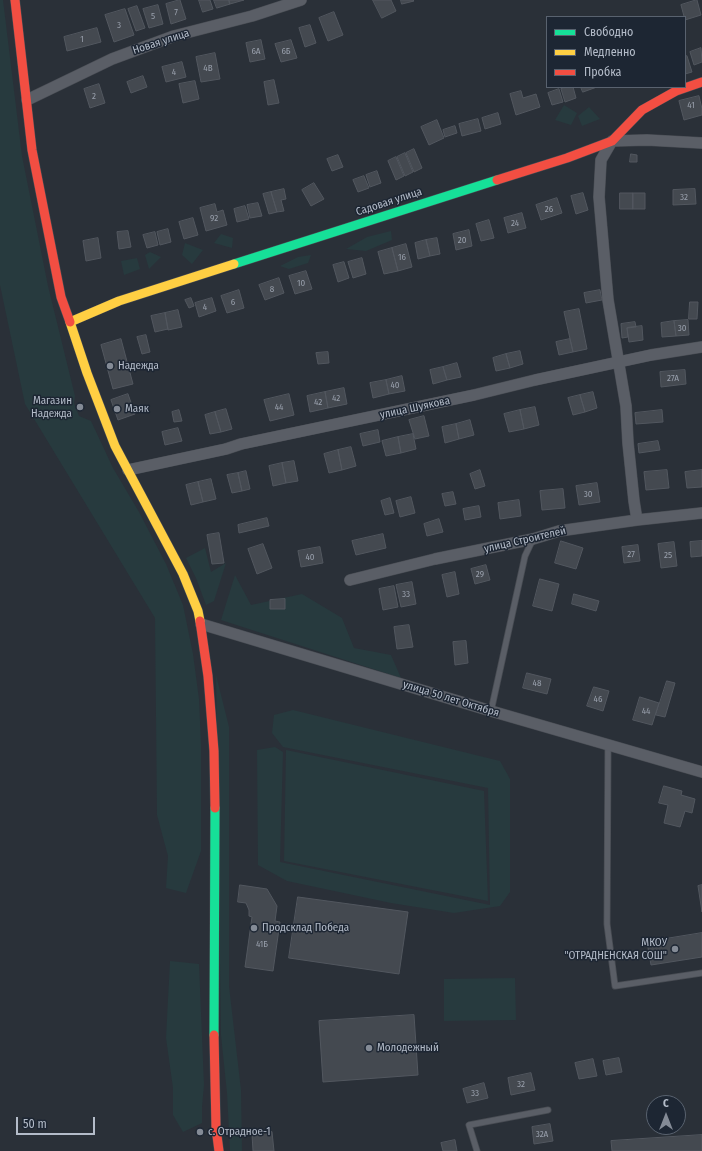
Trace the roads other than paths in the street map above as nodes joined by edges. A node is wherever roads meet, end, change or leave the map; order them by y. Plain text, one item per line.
1 (15, 0) edge
2 (301, 0) edge
3 (702, 82) edge
4 (685, 88) edge
5 (686, 88) edge
6 (27, 100) junction
7 (612, 141) junction
8 (702, 143) edge
9 (70, 322) junction
10 (702, 347) edge
11 (618, 362) junction
12 (128, 470) junction
13 (702, 513) edge
14 (637, 520) junction
15 (533, 539) junction
16 (350, 580) dead end
17 (201, 624) junction
18 (491, 711) junction
19 (608, 745) junction
20 (702, 772) edge
21 (702, 973) edge
22 (548, 1110) dead end
23 (219, 1151) edge
24 (477, 1151) edge

1 - 6 street
2 - 6 street, Новая улица
3 - 5 street, Садовая улица
4 - 7 street, Садовая улица
6 - 9 street
7 - 8 street
7 - 9 street, Садовая улица
7 - 11 street
9 - 12 street
10 - 11 street, улица Шуякова
11 - 12 street, улица Шуякова
11 - 14 street
12 - 17 street
13 - 14 street, улица Строителей
14 - 15 street, улица Строителей
15 - 16 street, улица Строителей
15 - 18 lane
17 - 18 street, улица 50 лет Октября
17 - 23 street
18 - 19 street, улица 50 лет Октября
19 - 20 street, улица 50 лет Октября
19 - 21 lane
22 - 24 lane

